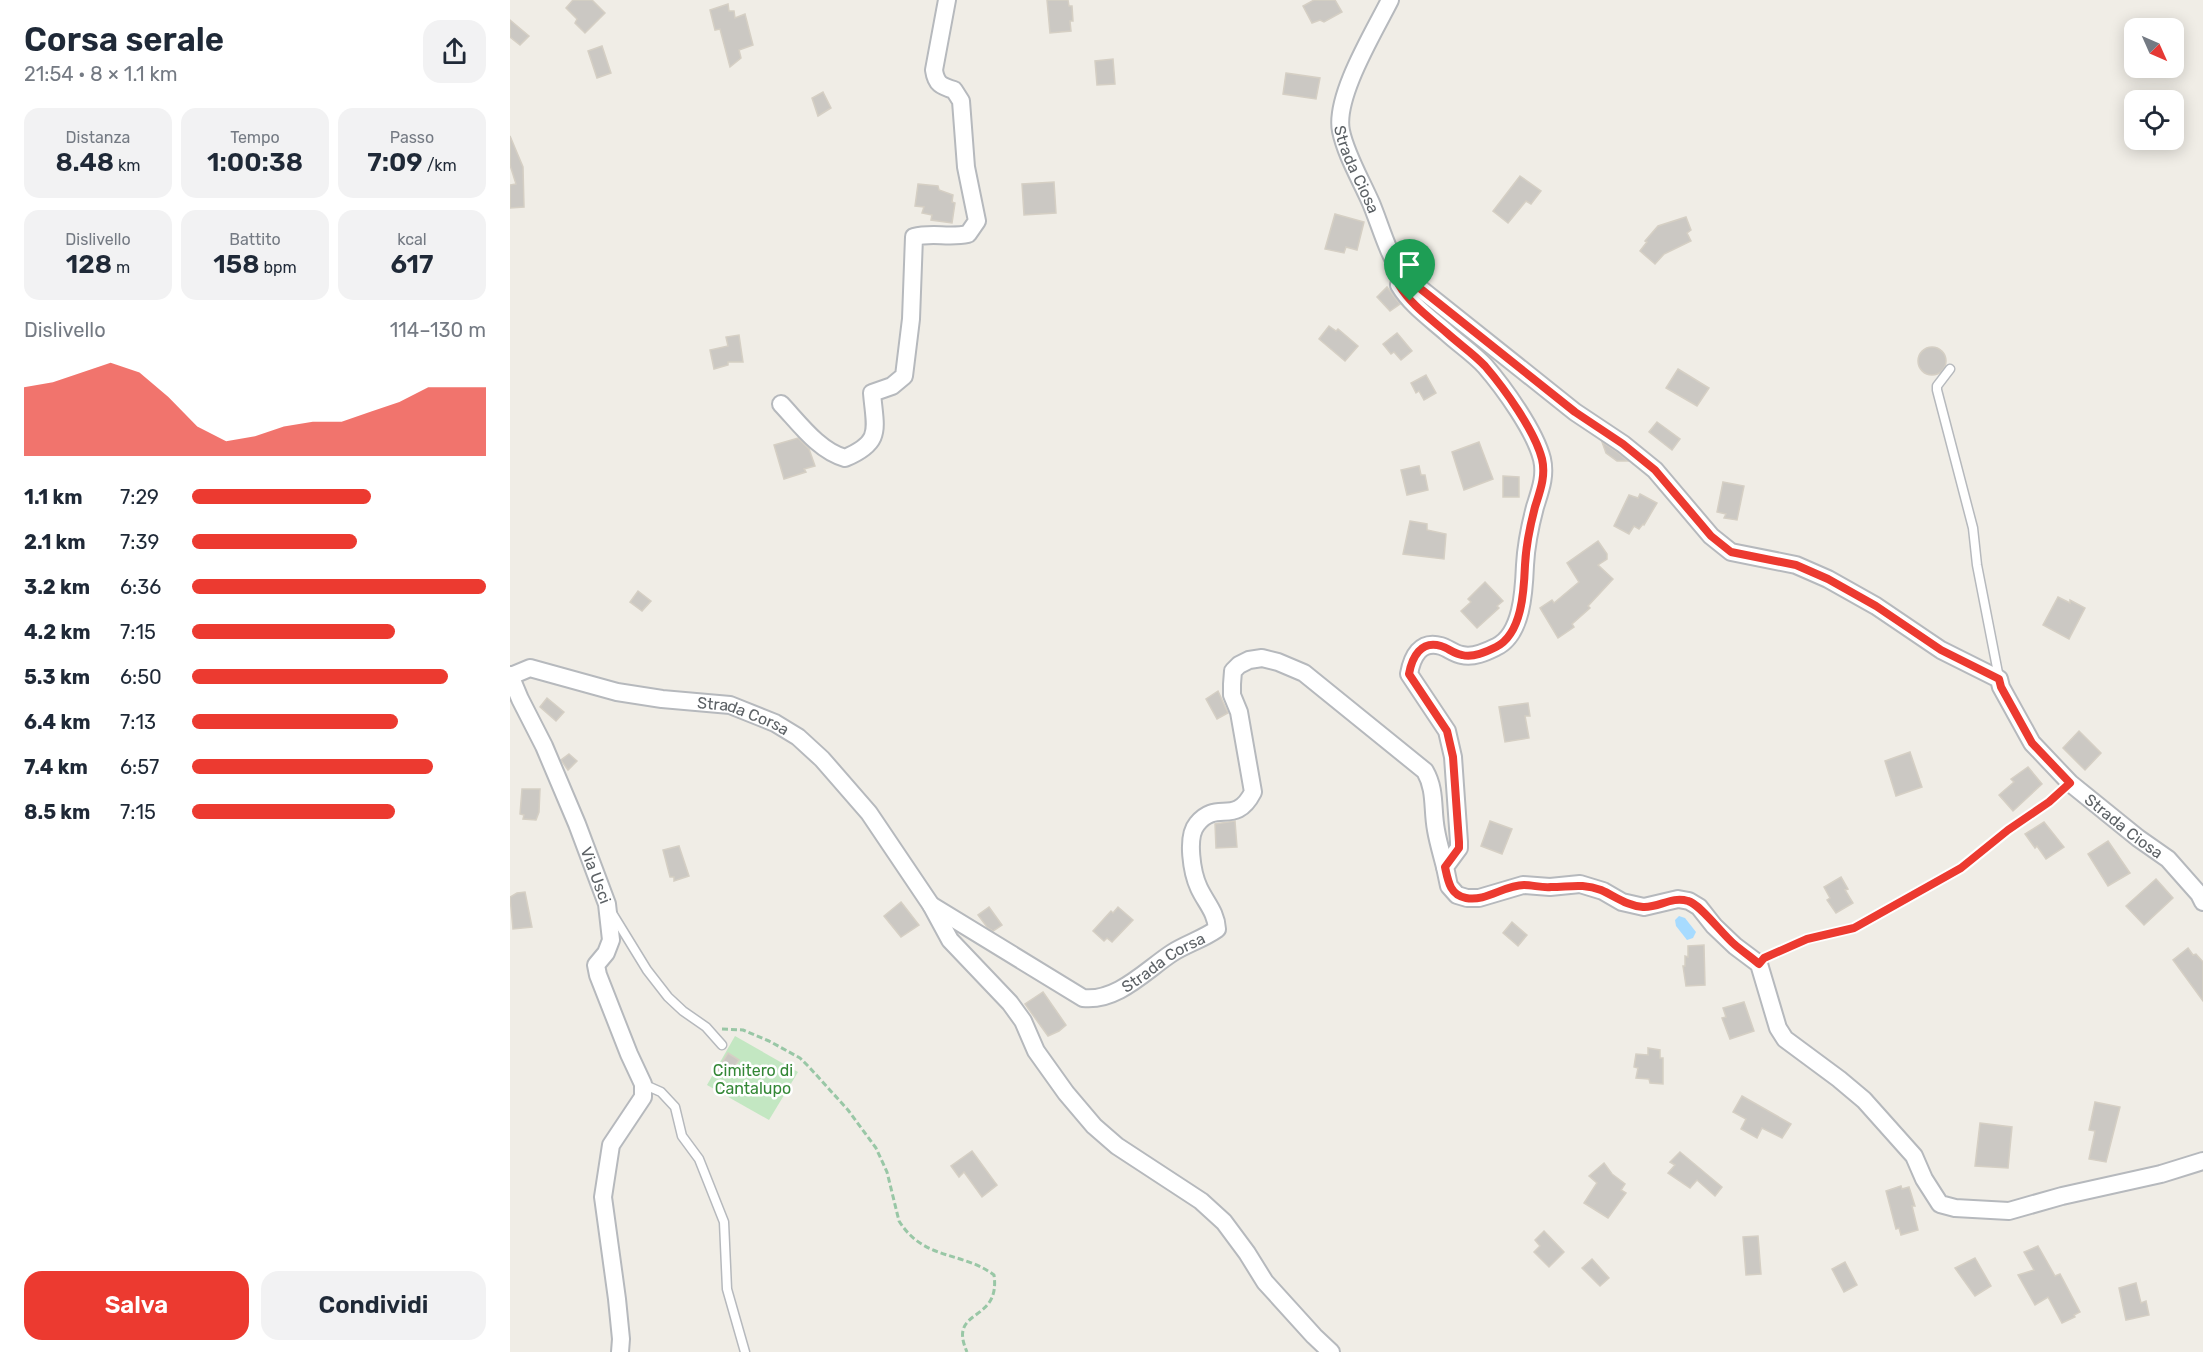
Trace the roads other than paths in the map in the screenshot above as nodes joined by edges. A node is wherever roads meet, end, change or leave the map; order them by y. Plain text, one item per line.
1 (947, 0) edge
2 (1390, 0) edge
3 (1402, 274) junction
4 (1950, 369) dead end
5 (781, 404) dead end
6 (510, 676) edge
7 (1999, 679) junction
8 (2070, 783) junction
9 (1445, 867) junction
10 (2203, 902) edge
11 (607, 904) junction
12 (931, 905) junction
13 (1759, 964) junction
14 (722, 1046) dead end
15 (643, 1084) junction
16 (2203, 1161) edge
17 (620, 1352) edge
18 (746, 1352) edge
19 (1331, 1352) edge

1 - 5 street
2 - 3 street, Strada Ciosa
3 - 7 street, Strada Ciosa
3 - 9 street
4 - 7 lane
6 - 11 street, Via Usci
6 - 12 street, Strada Corsa
7 - 8 street, Strada Ciosa
8 - 10 street, Strada Ciosa
8 - 13 lane
9 - 12 street, Strada Corsa
9 - 13 street, Strada Corsa
11 - 14 lane, Via Usci
11 - 15 street
12 - 19 street, Strada Corsa
13 - 16 street
15 - 17 street
15 - 18 lane

